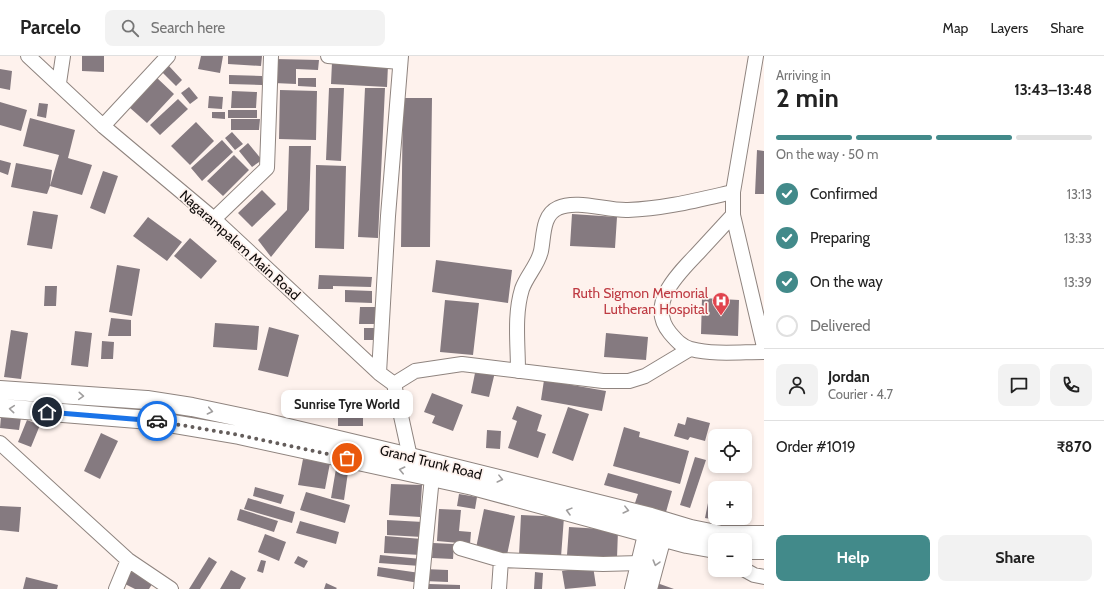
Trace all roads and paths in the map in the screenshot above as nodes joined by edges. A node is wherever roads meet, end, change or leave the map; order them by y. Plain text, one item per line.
1 (28, 56) edge
2 (63, 56) edge
3 (168, 56) edge
4 (270, 56) edge
5 (328, 56) edge
6 (756, 56) edge
7 (401, 59) edge
8 (59, 83) junction
9 (103, 126) junction
10 (733, 192) junction
11 (733, 215) junction
12 (214, 219) junction
13 (764, 347) edge
14 (690, 349) junction
15 (764, 352) edge
16 (518, 371) junction
17 (379, 373) junction
18 (394, 384) junction
19 (0, 390) edge
20 (0, 408) edge
21 (0, 444) edge
22 (410, 457) junction
23 (432, 477) junction
24 (657, 527) junction
25 (764, 535) edge
26 (460, 548) dead end
27 (708, 548) edge
28 (752, 550) edge
29 (764, 550) edge
30 (128, 560) junction
31 (501, 560) junction
32 (640, 563) junction
33 (752, 574) edge
34 (764, 577) edge
35 (116, 589) edge
36 (171, 589) edge
37 (421, 589) edge
38 (499, 589) edge
39 (634, 589) edge
40 (648, 589) edge

1 - 8 street, Nagarampalem Main Road
2 - 8 street
3 - 9 street
4 - 12 street
5 - 7 street
6 - 10 street
7 - 17 street
8 - 9 street, Nagarampalem Main Road
9 - 12 street, Nagarampalem Main Road
10 - 11 street
10 - 16 street
11 - 13 street
11 - 14 street
12 - 17 street, Nagarampalem Main Road
14 - 15 street
14 - 16 street
16 - 18 street
17 - 18 street, Nagarampalem Main Road
18 - 22 street
19 -> 22 main road, Grand Trunk Road
23 -> 20 main road, Grand Trunk Road
21 - 30 street
22 -> 24 main road, Grand Trunk Road
24 -> 23 main road, Grand Trunk Road
23 - 37 street
24 - 25 main road, Grand Trunk Road
24 - 27 main road, Grand Trunk Road
24 - 32 main road
24 -> 40 main road
26 - 31 street
28 - 29 main road
30 - 35 street
30 - 36 street
31 - 32 street
31 - 38 street
32 - 39 main road
33 - 34 street

